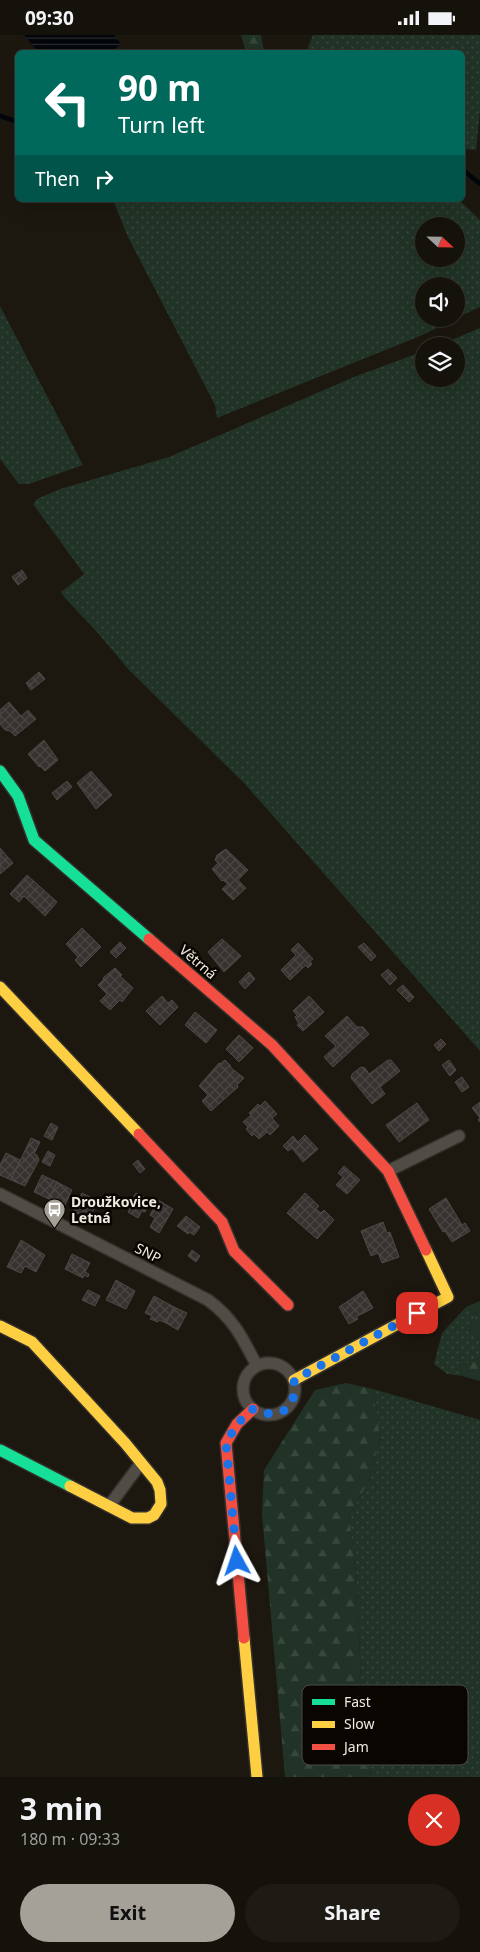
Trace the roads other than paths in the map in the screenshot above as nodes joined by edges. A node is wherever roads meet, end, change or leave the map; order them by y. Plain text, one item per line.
1 (0, 771) edge
2 (0, 987) edge
3 (458, 1136) dead end
4 (388, 1171) junction
5 (0, 1194) edge
6 (288, 1305) dead end
7 (0, 1326) edge
8 (257, 1366) junction
9 (294, 1380) junction
10 (253, 1409) junction
11 (0, 1450) edge
12 (141, 1463) junction
13 (109, 1506) junction
14 (257, 1777) edge

1 - 4 street, Větrná
2 - 6 street
3 - 4 street
4 - 9 street, Větrná
5 - 8 street, SNP
7 - 12 street
8 - 9 street
8 - 10 street
9 - 10 street
10 - 14 street
11 - 13 street
12 - 13 street
12 - 13 street

